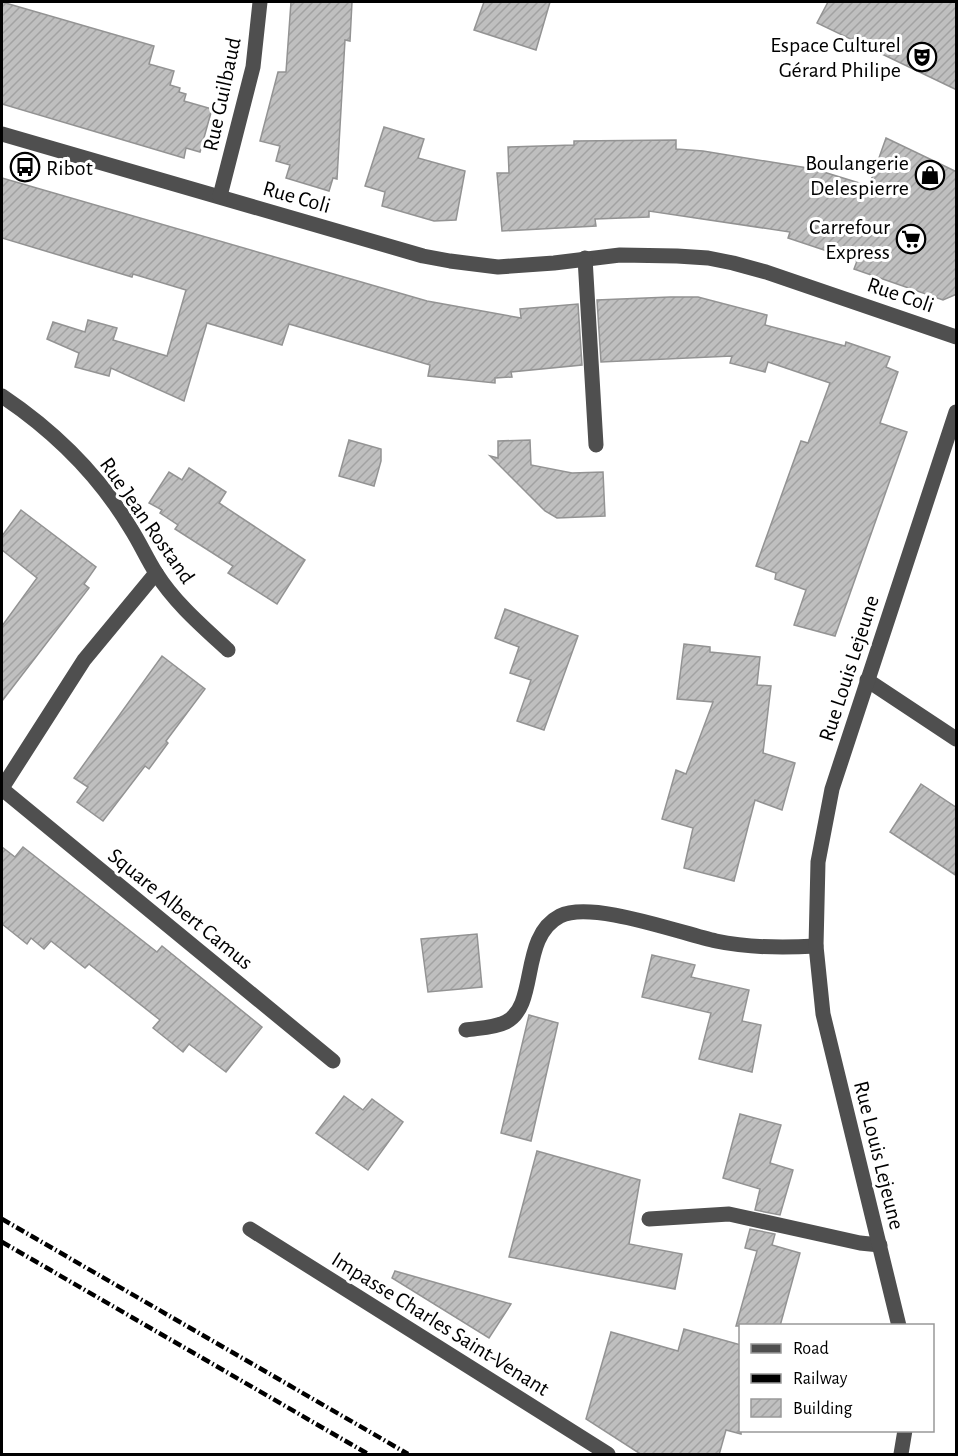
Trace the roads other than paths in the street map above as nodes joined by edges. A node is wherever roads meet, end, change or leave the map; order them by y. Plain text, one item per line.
1 (260, 2) edge
2 (2, 134) edge
3 (220, 196) junction
4 (585, 258) junction
5 (957, 337) edge
6 (2, 396) edge
7 (957, 412) edge
8 (596, 445) dead end
9 (156, 573) junction
10 (228, 650) dead end
11 (867, 680) junction
12 (957, 739) edge
13 (2, 789) edge
14 (816, 946) junction
15 (466, 1030) dead end
16 (333, 1061) dead end
17 (649, 1219) dead end
18 (250, 1229) dead end
19 (880, 1245) junction
20 (899, 1324) edge
21 (905, 1432) edge
22 (608, 1455) edge
23 (901, 1455) edge

1 - 3 street, Rue Guilbaud
2 - 3 street, Rue Coli
3 - 4 street, Rue Coli
4 - 5 street, Rue Coli
4 - 8 street
6 - 9 street, Rue Jean Rostand
7 - 11 street, Rue Louis Lejeune
9 - 10 street, Rue Jean Rostand
9 - 13 street, Square Albert Camus
11 - 12 street
11 - 14 street, Rue Louis Lejeune
13 - 16 street, Square Albert Camus
14 - 15 street
14 - 19 street, Rue Louis Lejeune
17 - 19 street
18 - 22 street, Impasse Charles Saint-Venant
19 - 20 street, Rue Louis Lejeune
21 - 23 street

